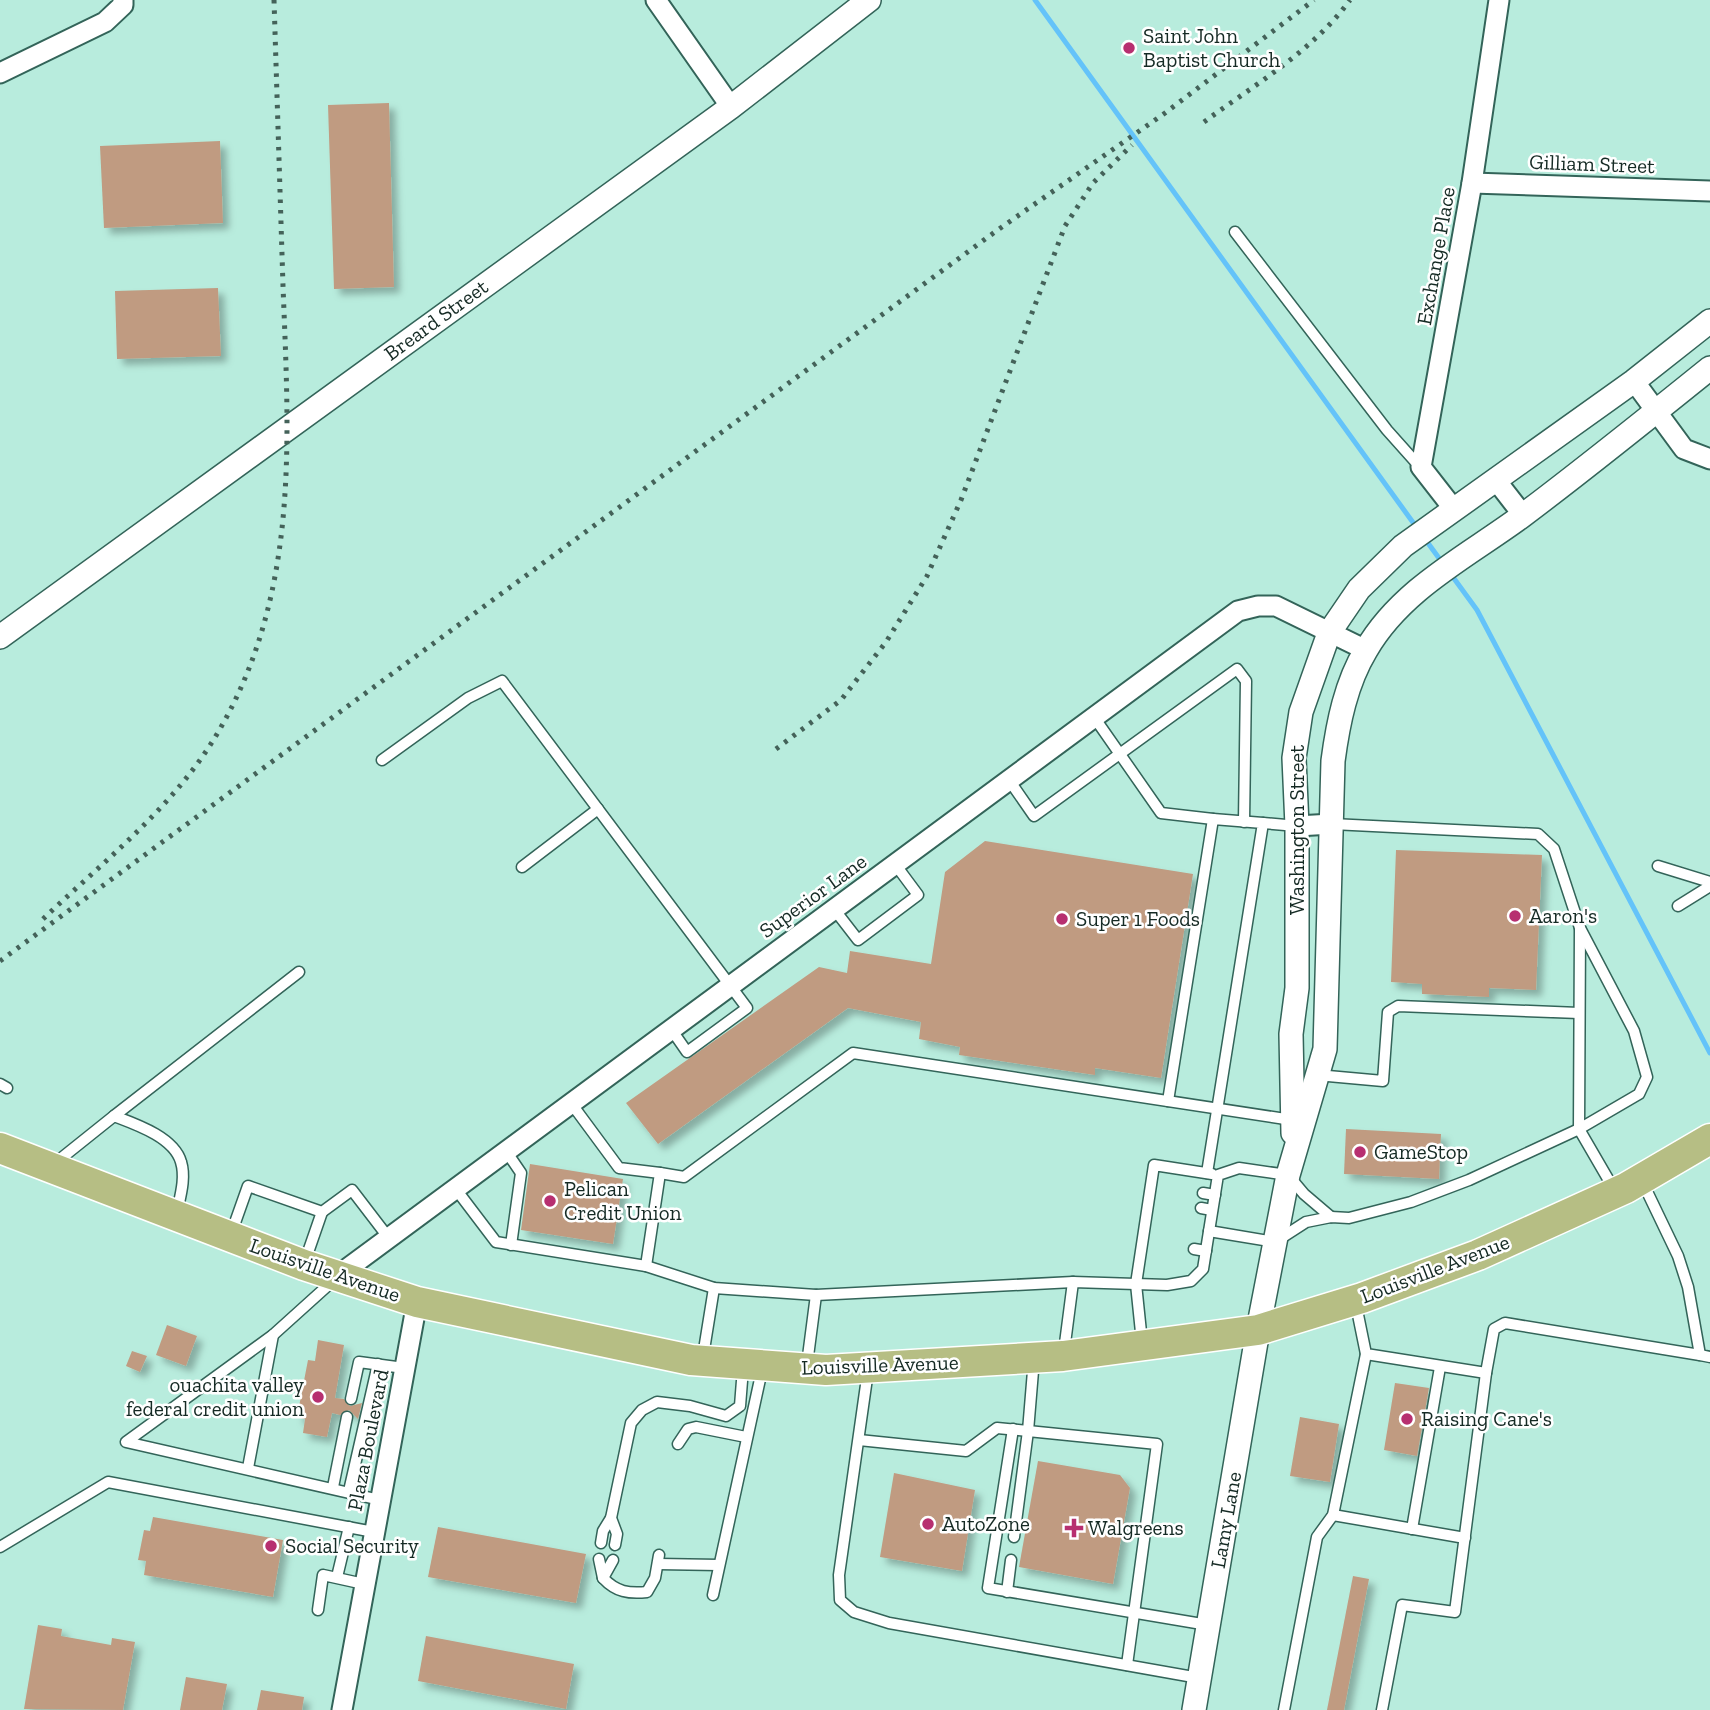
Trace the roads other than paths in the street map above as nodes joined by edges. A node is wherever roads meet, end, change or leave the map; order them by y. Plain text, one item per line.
1 (656, 0) edge
2 (869, 0) edge
3 (1499, 0) edge
4 (123, 3) edge
5 (0, 73) edge
6 (731, 107) junction
7 (1472, 183) junction
8 (1710, 191) edge
9 (1236, 232) dead end
10 (1710, 321) edge
11 (1710, 368) edge
12 (1634, 381) junction
13 (1654, 412) junction
14 (1710, 459) edge
15 (1421, 467) junction
16 (1495, 479) junction
17 (1447, 512) junction
18 (1523, 515) junction
19 (1329, 633) junction
20 (0, 637) edge
21 (1366, 650) junction
22 (1094, 717) junction
23 (1120, 753) junction
24 (382, 760) dead end
25 (1009, 780) junction
26 (598, 809) junction
27 (1213, 819) junction
28 (1244, 822) junction
29 (1263, 824) junction
30 (1332, 824) junction
31 (1297, 826) junction
32 (895, 864) junction
33 (1658, 866) dead end
34 (522, 867) dead end
35 (1710, 884) edge
36 (1678, 906) dead end
37 (834, 909) junction
38 (1580, 929) junction
39 (299, 972) dead end
40 (731, 985) junction
41 (1578, 1013) junction
42 (671, 1029) junction
43 (1317, 1075) junction
44 (1168, 1101) junction
45 (571, 1102) junction
46 (1217, 1108) junction
47 (114, 1116) junction
48 (1293, 1120) junction
49 (1579, 1129) junction
50 (1710, 1139) edge
51 (0, 1148) edge
52 (1293, 1150) junction
53 (506, 1151) junction
54 (50, 1167) junction
55 (660, 1173) junction
56 (1213, 1174) junction
57 (1288, 1175) junction
58 (1151, 1185) junction
59 (1629, 1186) junction
60 (1164, 1187) dead end
61 (455, 1188) junction
62 (1203, 1193) dead end
63 (1215, 1195) junction
64 (1149, 1200) junction
65 (1162, 1202) dead end
66 (1201, 1208) dead end
67 (1213, 1210) junction
68 (322, 1212) junction
69 (177, 1216) junction
70 (1331, 1216) junction
71 (1209, 1231) junction
72 (230, 1237) junction
73 (388, 1237) junction
74 (1143, 1241) junction
75 (1275, 1242) junction
76 (1156, 1244) dead end
77 (511, 1245) junction
78 (1194, 1249) dead end
79 (1206, 1251) junction
80 (1140, 1260) junction
81 (1153, 1262) dead end
82 (304, 1265) junction
83 (646, 1266) junction
84 (1191, 1267) dead end
85 (1203, 1269) junction
86 (336, 1277) junction
87 (1073, 1282) junction
88 (1136, 1284) junction
89 (714, 1287) junction
90 (816, 1295) junction
91 (417, 1301) junction
92 (1355, 1301) junction
93 (1258, 1330) junction
94 (273, 1335) junction
95 (1142, 1346) junction
96 (1366, 1354) junction
97 (1063, 1356) junction
98 (1705, 1356) edge
99 (1034, 1359) junction
100 (702, 1361) junction
101 (378, 1364) junction
102 (753, 1365) junction
103 (1440, 1367) junction
104 (404, 1368) junction
105 (869, 1368) junction
106 (806, 1369) junction
107 (1486, 1373) junction
108 (351, 1399) dead end
109 (347, 1417) dead end
110 (1013, 1429) junction
111 (1028, 1432) junction
112 (746, 1437) junction
113 (859, 1440) junction
114 (678, 1444) dead end
115 (248, 1468) junction
116 (333, 1488) junction
117 (349, 1491) junction
118 (380, 1500) junction
119 (1333, 1515) junction
120 (611, 1518) junction
121 (349, 1527) junction
122 (1412, 1530) junction
123 (374, 1532) junction
124 (1014, 1537) dead end
125 (1465, 1538) junction
126 (601, 1543) dead end
127 (615, 1545) dead end
128 (0, 1547) edge
129 (599, 1559) dead end
130 (612, 1560) dead end
131 (1011, 1560) dead end
132 (719, 1565) junction
133 (337, 1577) junction
134 (603, 1578) junction
135 (365, 1584) junction
136 (1007, 1592) junction
137 (713, 1595) dead end
138 (318, 1609) dead end
139 (1133, 1614) junction
140 (1208, 1625) junction
141 (1127, 1665) junction
142 (1199, 1678) junction
143 (342, 1710) edge
144 (1194, 1710) edge
145 (1284, 1710) edge
146 (1382, 1710) edge

1 - 6 street
2 - 6 street, Breard Street
3 - 7 street, Exchange Place
4 - 5 street
6 - 20 street, Breard Street
7 - 8 street, Gilliam Street
7 - 15 street, Exchange Place
9 - 15 lane
10 - 12 street, Washington Street
11 - 13 street, Washington Street
12 - 13 street
12 - 16 street, Washington Street
13 - 14 street
13 - 18 street, Washington Street
15 - 17 street
16 - 17 street, Washington Street
16 - 18 street
17 - 19 street, Washington Street
18 - 21 street, Washington Street
19 - 21 street, Superior Lane
19 - 22 street, Superior Lane
19 - 31 street, Washington Street
21 - 30 street, Washington Street
22 - 23 lane
22 - 25 street, Superior Lane
23 - 25 lane
23 - 27 lane
23 - 28 lane
24 - 26 lane
25 - 32 street, Superior Lane
26 - 34 lane
26 - 40 lane
27 - 28 lane
27 - 44 lane
28 - 29 lane
29 - 31 lane
29 - 46 lane
30 - 31 street
30 - 38 lane
30 - 43 street, Washington Street
31 - 48 street, Washington Street
32 - 37 street, Superior Lane
32 - 37 lane
33 - 35 lane
35 - 36 lane
37 - 40 street, Superior Lane
38 - 41 lane
38 - 49 lane
39 - 47 lane
40 - 42 street, Superior Lane
40 - 42 lane
41 - 43 lane
41 - 49 lane
42 - 45 street, Superior Lane
43 - 52 street, Washington Street
44 - 46 lane
44 - 55 lane
45 - 53 street, Superior Lane
45 - 55 lane
46 - 48 lane
46 - 56 lane
47 - 54 lane
47 - 69 lane
48 - 52 street, Washington Street
49 - 59 lane
49 - 70 lane
50 - 59 main road, Louisville Avenue
51 - 54 main road, Louisville Avenue
52 - 57 street, Washington Street
53 - 61 street, Superior Lane
53 - 77 lane
54 - 69 main road, Louisville Avenue
55 - 83 lane
56 - 57 lane
56 - 58 lane
56 - 63 lane
57 - 70 lane
57 - 75 street, Washington Street
58 - 60 lane
58 - 64 lane
59 - 92 main road, Louisville Avenue
59 - 98 lane
61 - 73 street, Superior Lane
61 - 77 lane
62 - 63 lane
63 - 67 lane
64 - 65 lane
64 - 74 lane
66 - 67 lane
67 - 71 lane
68 - 72 lane
68 - 73 lane
68 - 82 lane
69 - 72 main road, Louisville Avenue
70 - 75 lane
71 - 75 lane
71 - 79 lane
72 - 82 main road, Louisville Avenue
73 - 86 street, Superior Lane
74 - 76 lane
74 - 80 lane
75 - 93 street, Washington Street
77 - 83 lane
78 - 79 lane
79 - 85 lane
80 - 81 lane
80 - 88 lane
82 - 86 main road, Louisville Avenue
83 - 89 lane
84 - 85 lane
85 - 88 lane
86 - 91 main road, Louisville Avenue
86 - 94 lane
87 - 88 lane
87 - 90 lane
87 - 97 lane
88 - 95 lane
89 - 90 lane
89 - 100 lane
90 - 106 lane
91 - 100 main road, Louisville Avenue
91 - 104 street, Plaza Boulevard
92 - 93 main road, Louisville Avenue
92 - 96 lane
93 - 95 main road, Louisville Avenue
93 - 140 street, Lamy Lane
94 - 115 lane
94 - 115 lane
95 - 97 main road, Louisville Avenue
96 - 103 lane
96 - 119 lane
97 - 99 main road, Louisville Avenue
98 - 107 lane
99 - 105 main road, Louisville Avenue
99 - 111 lane
100 - 102 main road, Louisville Avenue
101 - 104 lane
101 - 108 lane
101 - 117 lane
102 - 106 main road, Louisville Avenue
102 - 112 lane
102 - 120 lane
103 - 107 lane
103 - 122 lane
104 - 118 street, Plaza Boulevard
105 - 106 main road, Louisville Avenue
105 - 113 lane
107 - 125 lane
109 - 116 lane
110 - 111 lane
110 - 113 lane
110 - 136 lane
111 - 124 lane
111 - 139 lane
112 - 114 lane
112 - 132 lane
113 - 141 lane
115 - 116 lane
116 - 117 lane
117 - 118 lane
118 - 123 street, Plaza Boulevard
119 - 122 lane
119 - 145 lane
120 - 126 lane
120 - 127 lane
121 - 123 lane
121 - 128 lane
121 - 133 lane
122 - 125 lane
123 - 135 street, Plaza Boulevard
125 - 146 lane
129 - 134 lane
130 - 134 lane
131 - 136 lane
132 - 134 lane
132 - 137 lane
133 - 135 lane
133 - 138 lane
135 - 143 street, Plaza Boulevard
136 - 139 lane
139 - 140 lane
139 - 141 lane
140 - 142 street, Lamy Lane
141 - 142 lane
142 - 144 street, Lamy Lane

